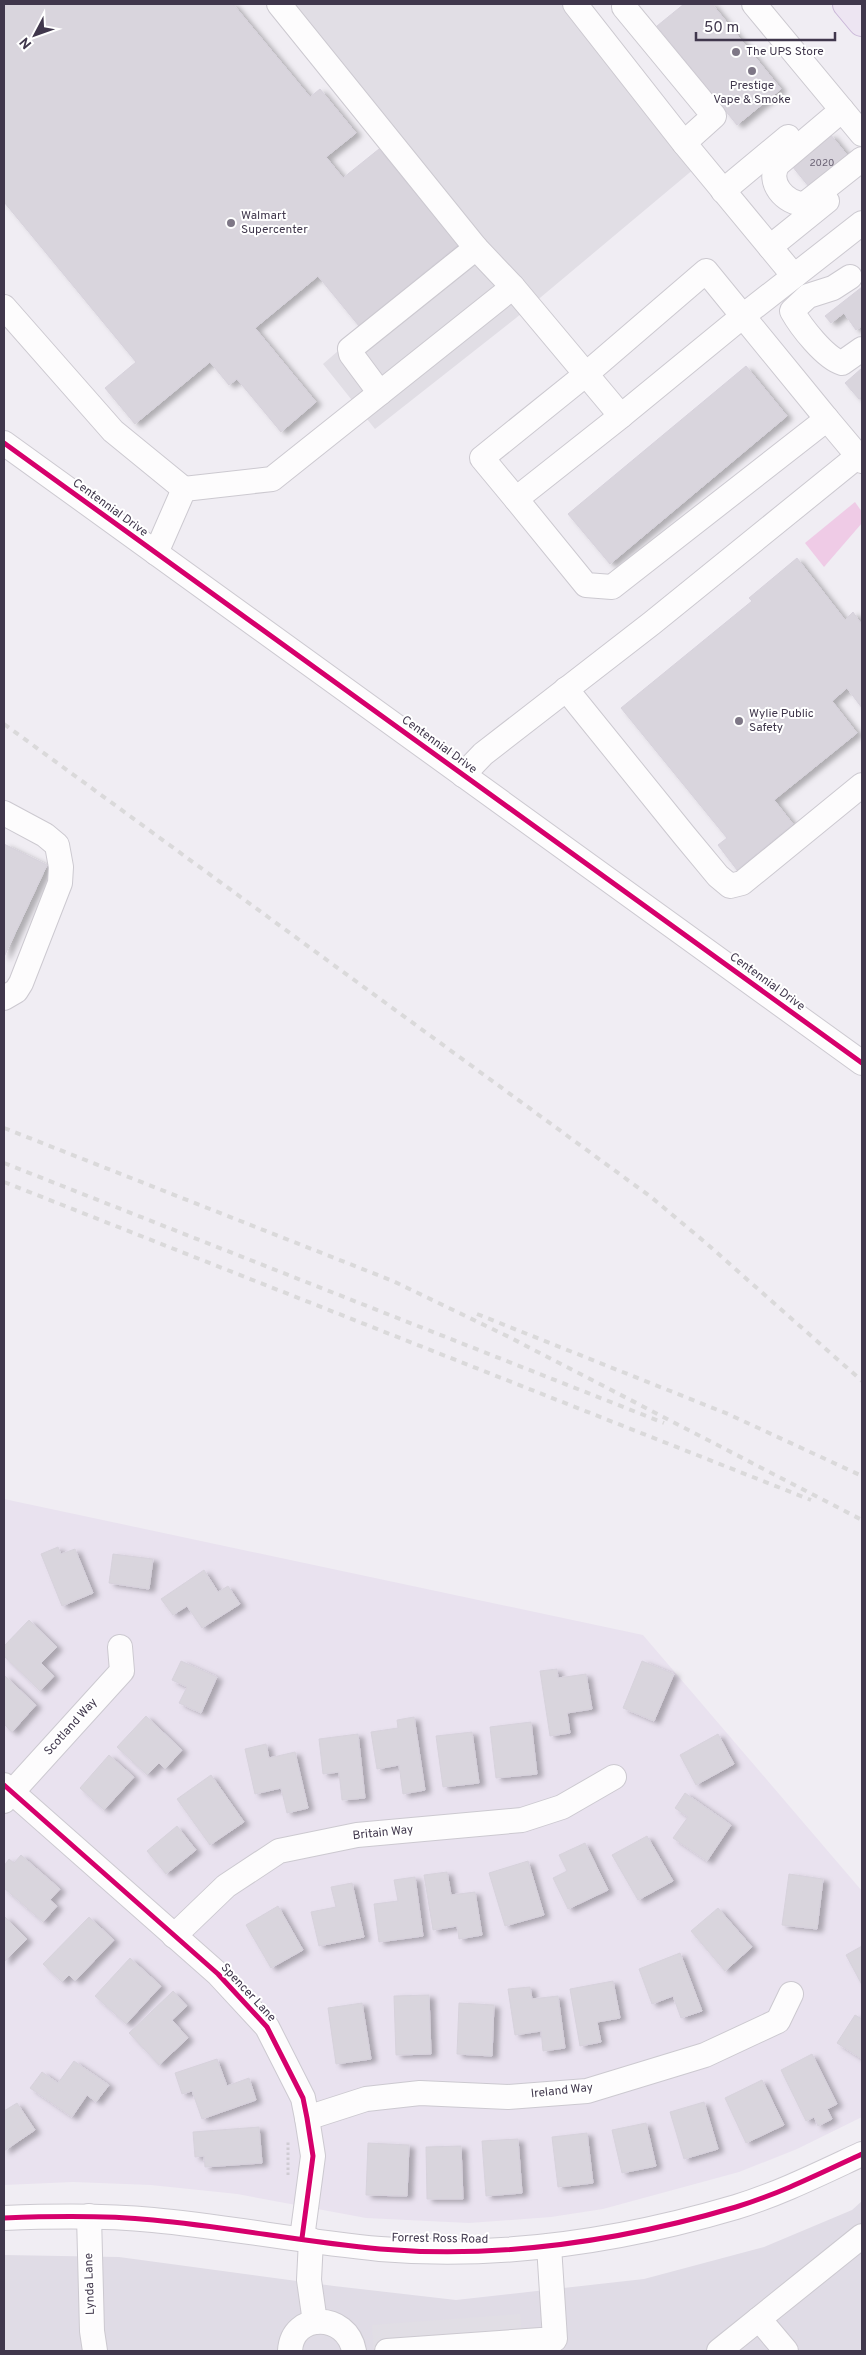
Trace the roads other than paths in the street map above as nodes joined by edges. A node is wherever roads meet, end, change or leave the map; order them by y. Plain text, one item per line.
1 (279, 4) edge
2 (575, 4) edge
3 (754, 4) edge
4 (847, 4) edge
5 (626, 5) edge
6 (862, 22) edge
7 (595, 30) junction
8 (837, 104) junction
9 (862, 134) edge
10 (684, 144) junction
11 (862, 158) edge
12 (862, 173) edge
13 (723, 190) junction
14 (862, 223) edge
15 (770, 247) junction
16 (476, 248) junction
17 (794, 276) junction
18 (850, 277) dead end
19 (513, 287) junction
20 (4, 307) edge
21 (743, 316) junction
22 (862, 349) edge
23 (585, 376) junction
24 (380, 393) junction
25 (621, 416) junction
26 (827, 419) junction
27 (4, 443) edge
28 (861, 457) edge
29 (184, 489) junction
30 (516, 499) junction
31 (156, 554) junction
32 (566, 689) junction
33 (464, 775) junction
34 (862, 785) edge
35 (4, 813) edge
36 (4, 998) edge
37 (862, 1063) edge
38 (120, 1647) dead end
39 (614, 1777) dead end
40 (6, 1793) edge
41 (174, 1936) junction
42 (791, 1994) dead end
43 (307, 2118) junction
44 (862, 2154) edge
45 (89, 2216) junction
46 (4, 2218) edge
47 (862, 2236) edge
48 (307, 2239) junction
49 (549, 2246) junction
50 (759, 2319) junction
51 (315, 2322) junction
52 (557, 2345) edge
53 (95, 2351) edge
54 (290, 2351) edge
55 (354, 2351) edge
56 (387, 2351) edge
57 (719, 2351) edge
58 (786, 2351) edge

1 - 16 street
2 - 7 street
3 - 8 street
4 - 6 main road
5 - 7 street
5 - 10 street
7 - 10 street
8 - 9 street
8 - 11 street
8 - 13 street
10 - 13 street
12 - 15 street
13 - 15 street
14 - 17 street
15 - 17 street
16 - 19 street
16 - 24 street
17 - 21 street
18 - 22 street
19 - 23 street
19 - 24 street
20 - 29 street
21 - 23 street
21 - 25 street
21 - 26 street
23 - 25 street
23 - 30 street
24 - 29 street
25 - 30 street
26 - 28 street
26 - 30 street
27 - 31 street, Centennial Drive
28 - 32 street
29 - 31 street
31 - 33 street, Centennial Drive
32 - 33 street
32 - 34 street
33 - 37 street, Centennial Drive
35 - 36 street
38 - 40 street, Scotland Way
39 - 41 street, Britain Way
40 - 41 street, Spencer Lane
41 - 43 street, Spencer Lane
42 - 43 street, Ireland Way
43 - 48 street, Spencer Lane
44 - 49 street, Forrest Ross Road
45 - 46 street, Forrest Ross Road
45 - 48 street, Forrest Ross Road
45 - 53 street, Lynda Lane
47 - 50 street
48 - 49 street, Forrest Ross Road
48 - 51 street, Spencer Lane
49 - 52 street
50 - 57 street
50 - 58 street
51 - 54 street
51 - 55 street
52 - 56 street

